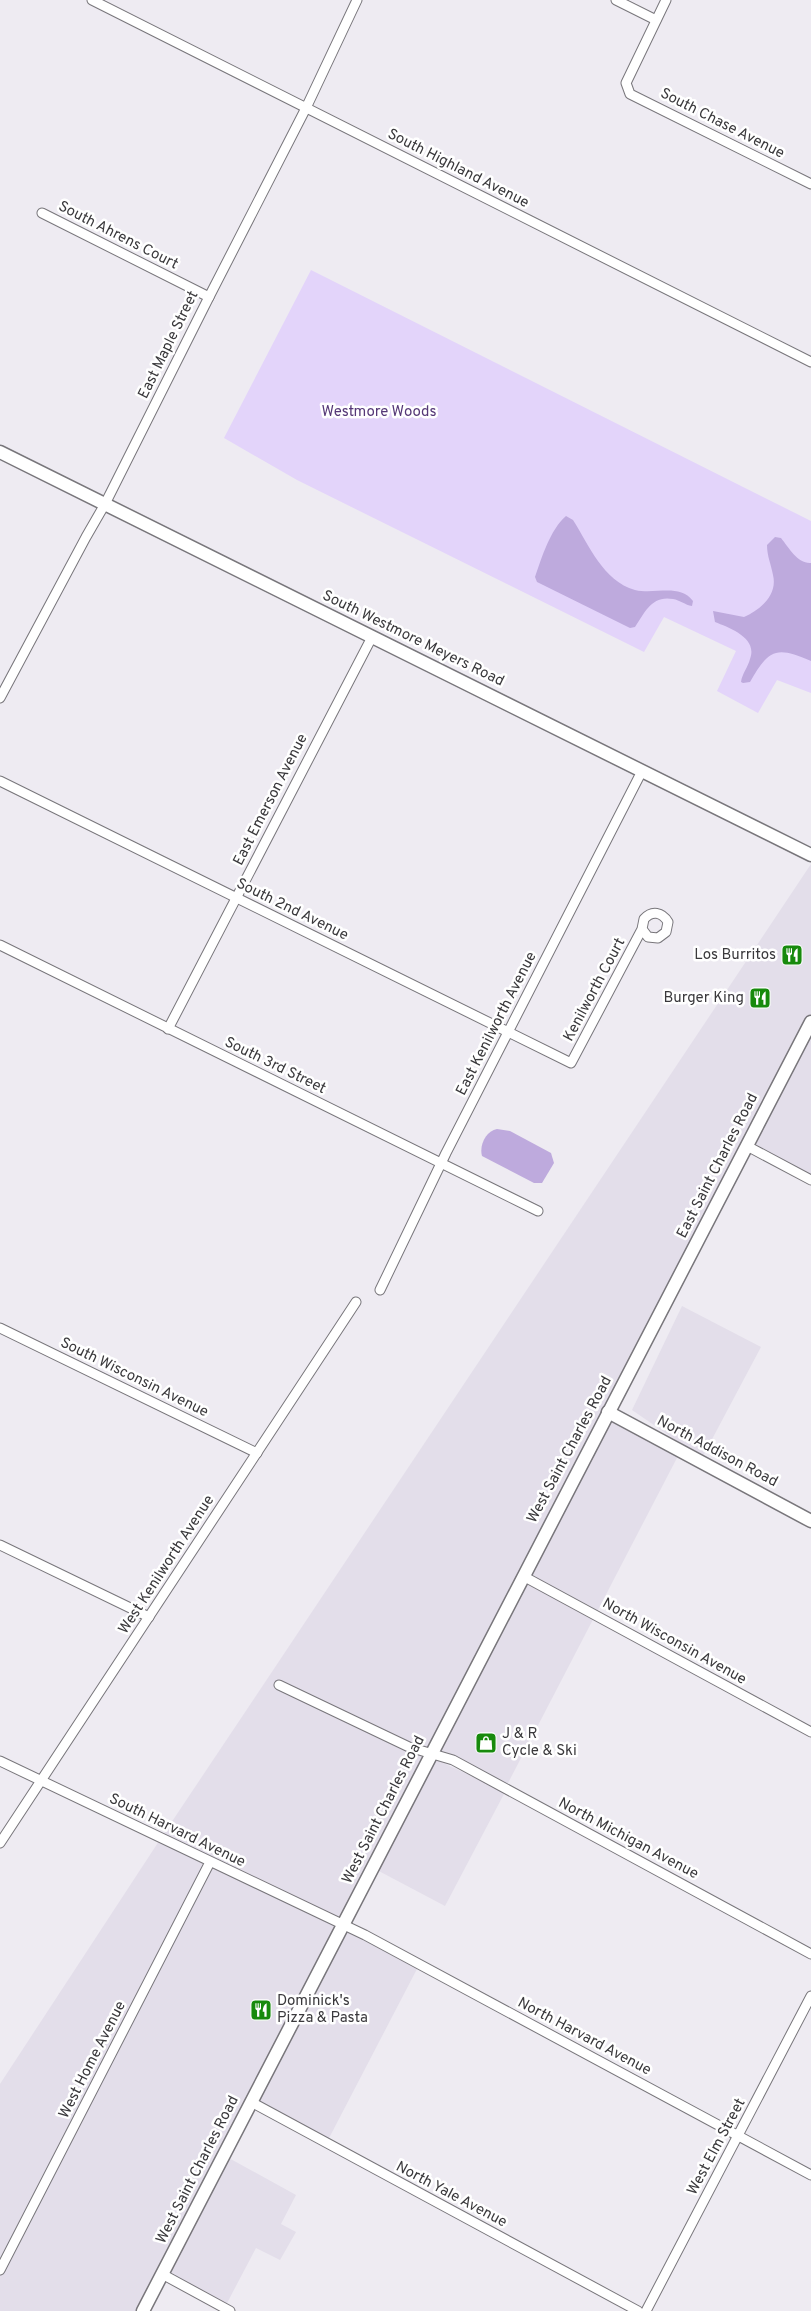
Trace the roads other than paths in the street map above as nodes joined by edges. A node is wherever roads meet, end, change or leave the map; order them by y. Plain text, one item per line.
1 (92, 0) edge
2 (357, 0) edge
3 (616, 0) edge
4 (666, 0) edge
5 (656, 20) junction
6 (306, 108) junction
7 (811, 184) edge
8 (42, 212) dead end
9 (209, 297) junction
10 (811, 362) edge
11 (0, 452) edge
12 (105, 504) junction
13 (372, 637) junction
14 (0, 698) edge
15 (642, 771) junction
16 (0, 781) edge
17 (811, 855) edge
18 (236, 898) junction
19 (642, 929) dead end
20 (0, 945) edge
21 (811, 1022) edge
22 (168, 1028) junction
23 (509, 1032) junction
24 (571, 1063) joint
25 (747, 1146) junction
26 (441, 1163) junction
27 (811, 1180) edge
28 (538, 1211) dead end
29 (380, 1290) dead end
30 (356, 1302) dead end
31 (654, 1324) joint
32 (0, 1328) edge
33 (608, 1412) junction
34 (257, 1453) junction
35 (810, 1517) edge
36 (0, 1545) edge
37 (523, 1576) junction
38 (149, 1617) junction
39 (279, 1685) dead end
40 (811, 1732) edge
41 (431, 1754) junction
42 (0, 1761) edge
43 (41, 1781) junction
44 (0, 1843) edge
45 (210, 1862) junction
46 (342, 1925) junction
47 (811, 1954) edge
48 (811, 1996) edge
49 (251, 2102) junction
50 (738, 2136) junction
51 (811, 2175) edge
52 (0, 2270) edge
53 (162, 2274) junction
54 (143, 2311) edge
55 (230, 2311) edge
56 (638, 2311) edge
57 (646, 2311) edge

1 - 6 street, South Highland Avenue
2 - 6 street, East Maple Street
3 - 5 street
4 - 5 street
5 - 7 street, South Chase Avenue
6 - 9 street, East Maple Street
6 - 10 street, South Highland Avenue
8 - 9 street, South Ahrens Court
9 - 12 street, East Maple Street
11 - 12 main road, South Westmore Meyers Road
12 - 13 main road, South Westmore Meyers Road
12 - 14 street, East Maple Street
13 - 15 main road, South Westmore Meyers Road
13 - 18 street, East Emerson Avenue
15 - 17 main road, South Westmore Meyers Road
15 - 23 street, East Kenilworth Avenue
16 - 18 street, South 2nd Avenue
18 - 22 street, East Emerson Avenue
18 - 23 street, South 2nd Avenue
19 - 24 street, Kenilworth Court
20 - 22 street, South 3rd Street
21 - 25 main road, East Saint Charles Road
22 - 26 street, South 3rd Street
23 - 24 street, South 2nd Avenue
23 - 26 street, East Kenilworth Avenue
25 - 27 street
25 - 31 main road, East Saint Charles Road
26 - 28 street, South 3rd Street
26 - 29 street, East Kenilworth Avenue
30 - 34 street, West Kenilworth Avenue
31 - 33 main road, West Saint Charles Road
32 - 34 street, South Wisconsin Avenue
33 - 35 main road, North Addison Road
33 - 37 main road, West Saint Charles Road
34 - 38 street, West Kenilworth Avenue
36 - 38 street
37 - 40 street, North Wisconsin Avenue
37 - 41 main road, West Saint Charles Road
38 - 43 street, West Kenilworth Avenue
39 - 41 street, North Michigan Avenue
41 - 46 main road, West Saint Charles Road
41 - 47 street, North Michigan Avenue
42 - 43 street, South Harvard Avenue
43 - 44 street, West Kenilworth Avenue
43 - 45 street, South Harvard Avenue
45 - 46 street, South Harvard Avenue
45 - 52 street, West Home Avenue
46 - 49 main road, West Saint Charles Road
46 - 50 street, North Harvard Avenue
48 - 50 street, West Elm Street
49 - 53 main road, West Saint Charles Road
49 - 56 street, North Yale Avenue
50 - 51 street, North Harvard Avenue
50 - 57 street, West Elm Street
53 - 54 main road, West Saint Charles Road
53 - 55 street

